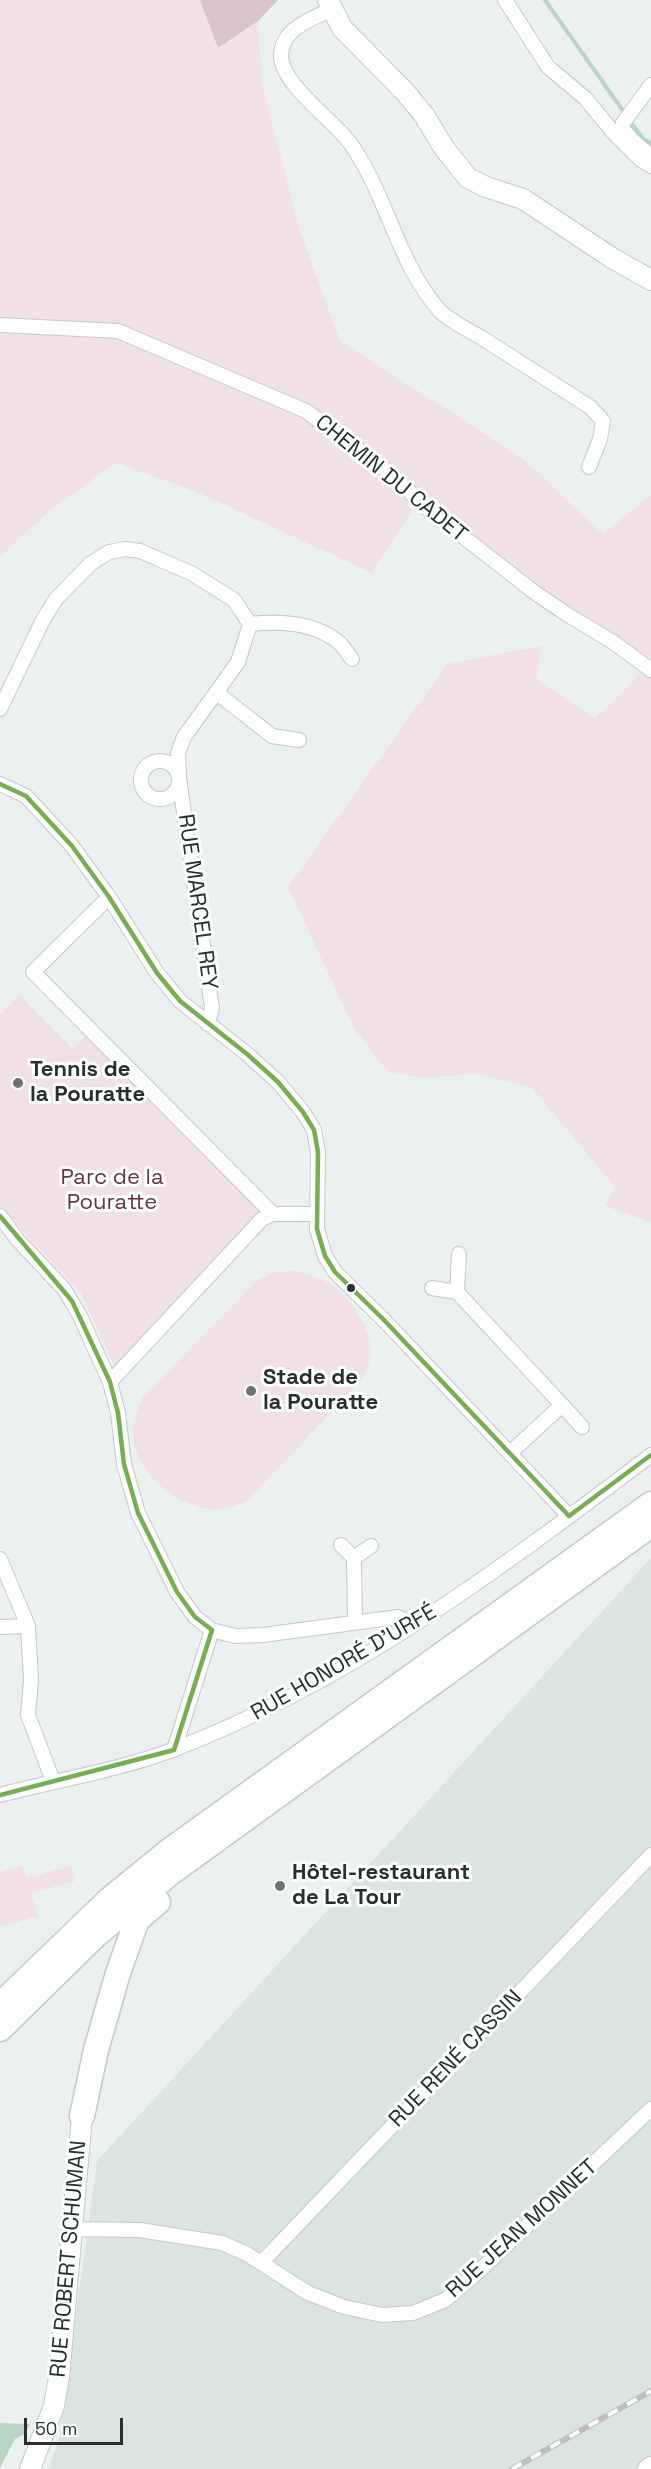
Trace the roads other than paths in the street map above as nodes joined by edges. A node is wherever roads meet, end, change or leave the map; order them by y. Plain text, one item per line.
1 (505, 0) edge
2 (330, 5) edge
3 (651, 85) edge
4 (651, 156) edge
5 (651, 166) edge
6 (651, 280) edge
7 (0, 325) edge
8 (589, 467) dead end
9 (250, 624) junction
10 (352, 659) dead end
11 (651, 670) edge
12 (217, 693) junction
13 (0, 709) edge
14 (299, 740) dead end
15 (0, 784) edge
16 (109, 897) junction
17 (208, 1024) junction
18 (273, 1214) junction
19 (317, 1214) junction
20 (0, 1216) edge
21 (0, 1237) edge
22 (17, 1239) junction
23 (459, 1254) dead end
24 (432, 1288) dead end
25 (457, 1292) junction
26 (110, 1382) junction
27 (562, 1405) junction
28 (582, 1427) dead end
29 (510, 1453) junction
30 (651, 1455) edge
31 (651, 1504) edge
32 (569, 1516) junction
33 (651, 1525) edge
34 (341, 1545) dead end
35 (371, 1546) dead end
36 (354, 1558) junction
37 (0, 1559) edge
38 (355, 1622) junction
39 (413, 1624) junction
40 (28, 1626) junction
41 (0, 1627) edge
42 (212, 1630) junction
43 (174, 1750) junction
44 (307, 1773) junction
45 (53, 1782) junction
46 (0, 1795) edge
47 (651, 1855) edge
48 (0, 2005) edge
49 (0, 2029) edge
50 (651, 2109) edge
51 (81, 2116) joint
52 (70, 2229) junction
53 (261, 2263) junction
54 (30, 2469) edge

1 - 5 street
2 - 6 main road
2 - 8 street
3 - 4 street
7 - 11 street, CHEMIN DU CADET
9 - 10 street
9 - 12 street, RUE MARCEL REY
9 - 13 street
12 - 14 street
12 - 17 street, RUE MARCEL REY
15 - 16 street
16 - 17 street
16 - 18 street
17 - 19 street
18 - 19 street
18 - 26 street
19 - 29 street
20 - 22 street
21 - 22 street
22 - 26 street
23 - 25 street
24 - 25 street
25 - 27 street
26 - 42 street
27 - 28 street
27 - 29 street
29 - 32 street
30 - 32 street, RUE HONORÉ D'URFÉ
31 - 48 highway
32 - 39 street, RUE HONORÉ D'URFÉ
33 - 44 highway
34 - 36 street
35 - 36 street
36 - 38 street
37 - 40 street
38 - 39 street
38 - 42 street
39 - 43 street, RUE HONORÉ D'URFÉ
40 - 41 street
40 - 45 street
42 - 43 street
43 - 45 street, RUE HONORÉ D'URFÉ
44 - 49 highway
44 - 51 highway
45 - 46 street, RUE HONORÉ D'URFÉ
47 - 53 street, RUE RENÉ CASSIN
50 - 53 street, RUE JEAN MONNET
51 - 52 main road, RUE ROBERT SCHUMAN
52 - 53 street, RUE JEAN MONNET
52 - 54 main road, RUE ROBERT SCHUMAN

